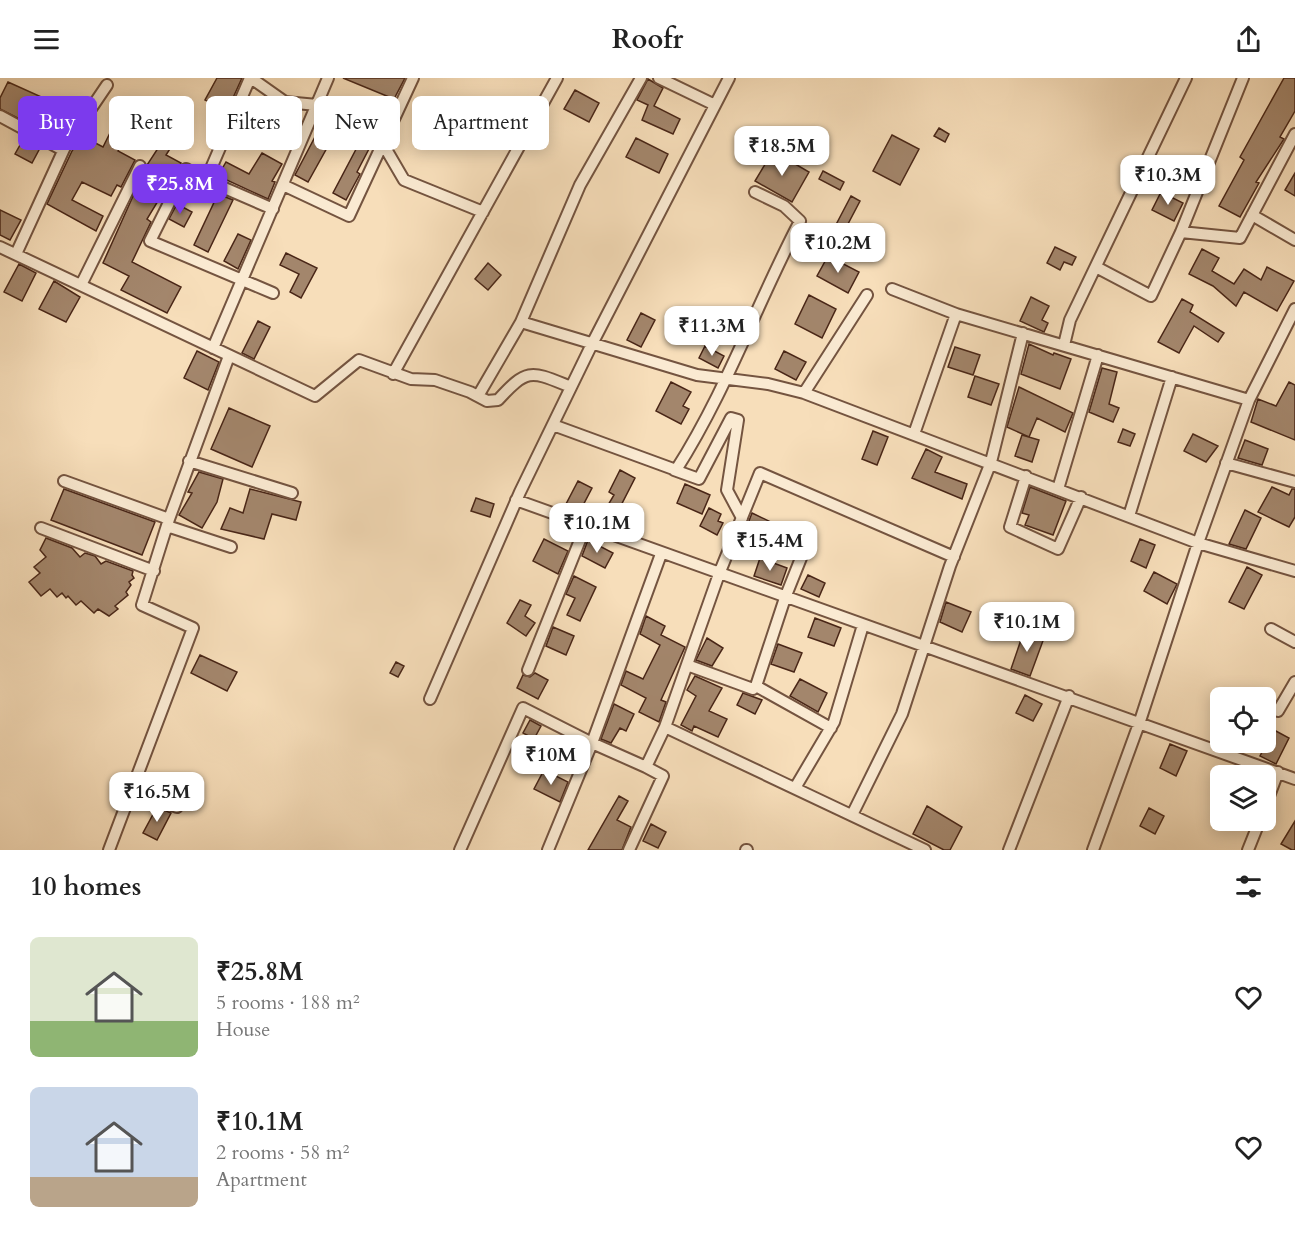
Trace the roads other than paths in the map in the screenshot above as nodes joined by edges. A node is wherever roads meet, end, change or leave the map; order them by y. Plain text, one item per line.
1 (250, 78) edge
2 (328, 78) edge
3 (413, 78) edge
4 (557, 78) edge
5 (641, 78) edge
6 (659, 78) edge
7 (729, 78) edge
8 (1186, 78) edge
9 (1243, 78) edge
10 (107, 86) dead end
11 (321, 96) edge
12 (97, 101) edge
13 (314, 105) edge
14 (715, 105) junction
15 (400, 106) edge
16 (314, 112) edge
17 (0, 116) edge
18 (18, 126) edge
19 (1295, 134) edge
20 (63, 150) edge
21 (379, 150) edge
22 (387, 150) edge
23 (140, 165) dead end
24 (206, 180) junction
25 (283, 185) junction
26 (754, 192) dead end
27 (273, 209) junction
28 (483, 212) junction
29 (1252, 215) junction
30 (1181, 232) junction
31 (1295, 240) edge
32 (0, 247) edge
33 (16, 254) junction
34 (1095, 267) junction
35 (243, 280) junction
36 (81, 285) junction
37 (892, 289) dead end
38 (273, 293) dead end
39 (867, 295) dead end
40 (1295, 309) edge
41 (956, 314) junction
42 (521, 322) junction
43 (1023, 333) junction
44 (592, 344) junction
45 (1064, 345) junction
46 (213, 348) junction
47 (1098, 355) junction
48 (229, 356) junction
49 (393, 374) junction
50 (1172, 377) junction
51 (725, 378) junction
52 (571, 387) junction
53 (804, 393) junction
54 (478, 396) junction
55 (1249, 400) junction
56 (553, 425) junction
57 (914, 434) junction
58 (189, 461) junction
59 (991, 462) junction
60 (1226, 464) junction
61 (674, 470) junction
62 (1026, 476) junction
63 (1294, 479) edge
64 (64, 481) dead end
65 (1058, 489) junction
66 (292, 494) dead end
67 (1081, 497) junction
68 (516, 500) junction
69 (1129, 516) junction
70 (742, 518) junction
71 (168, 523) junction
72 (586, 525) junction
73 (41, 528) dead end
74 (809, 538) dead end
75 (1198, 543) junction
76 (231, 547) dead end
77 (661, 554) junction
78 (954, 557) junction
79 (154, 571) junction
80 (1295, 572) edge
81 (719, 574) junction
82 (785, 598) junction
83 (863, 625) junction
84 (1271, 629) dead end
85 (1295, 642) edge
86 (925, 646) junction
87 (687, 665) junction
88 (528, 670) dead end
89 (1295, 682) edge
90 (756, 686) junction
91 (1069, 696) junction
92 (430, 699) dead end
93 (1278, 711) dead end
94 (1140, 721) junction
95 (665, 727) junction
96 (831, 728) junction
97 (591, 743) junction
98 (646, 767) junction
99 (1278, 772) junction
100 (1294, 775) edge
101 (1276, 777) edge
102 (795, 788) junction
103 (132, 790) junction
104 (177, 807) dead end
105 (852, 815) junction
106 (1256, 831) edge
107 (110, 850) edge
108 (460, 850) edge
109 (548, 850) edge
110 (629, 850) edge
111 (925, 850) edge
112 (1009, 850) edge
113 (1093, 850) edge
114 (1248, 850) edge

1 - 13 street
1 - 24 street
2 - 11 street
3 - 15 street
4 - 28 street
5 - 42 street
6 - 14 street
7 - 14 street
8 - 34 street
9 - 30 street
10 - 12 street
14 - 44 street
16 - 25 street
17 - 18 street
19 - 29 street
20 - 33 street
21 - 25 street
22 - 28 street
23 - 36 street
24 - 27 street
24 - 35 street
25 - 27 street
26 - 51 street
27 - 35 street
28 - 49 street
29 - 30 street
29 - 31 street
30 - 34 street
32 - 33 street
33 - 36 street
34 - 45 street
35 - 38 street
35 - 46 street
36 - 46 street
37 - 41 street
39 - 53 street
40 - 55 street
41 - 43 street
41 - 57 street
42 - 44 street
42 - 54 street
43 - 45 street
43 - 59 street
44 - 51 street
44 - 52 street
45 - 47 street
46 - 48 street
47 - 50 street
47 - 65 street
48 - 49 street
48 - 58 street
49 - 54 street
50 - 55 street
50 - 69 street
51 - 53 street
51 - 61 street
52 - 54 street
52 - 56 street
53 - 57 street
55 - 60 street
56 - 61 street
56 - 68 street
57 - 59 street
58 - 66 street
58 - 71 street
59 - 62 street
59 - 78 street
60 - 63 street
60 - 75 street
61 - 70 street
62 - 65 street
62 - 67 street
64 - 71 street
65 - 67 street
67 - 69 street
68 - 72 street
68 - 92 street
69 - 75 street
70 - 78 street
70 - 81 street
71 - 76 street
71 - 79 street
72 - 77 street
72 - 88 street
73 - 79 street
74 - 82 street
75 - 80 street
75 - 94 street
77 - 81 street
77 - 97 street
78 - 86 street
79 - 103 street
81 - 82 street
81 - 87 street
82 - 83 street
82 - 90 street
83 - 86 street
83 - 96 street
84 - 85 street
86 - 91 street
86 - 105 street
87 - 90 street
87 - 95 street
89 - 93 street
90 - 96 street
91 - 94 street
91 - 112 street
94 - 99 street
94 - 113 street
95 - 98 street
95 - 102 street
96 - 102 street
97 - 98 street
97 - 108 street
97 - 109 street
98 - 110 street
99 - 100 street
99 - 101 street
102 - 105 street
103 - 104 street
103 - 107 street
105 - 111 street
106 - 114 street

